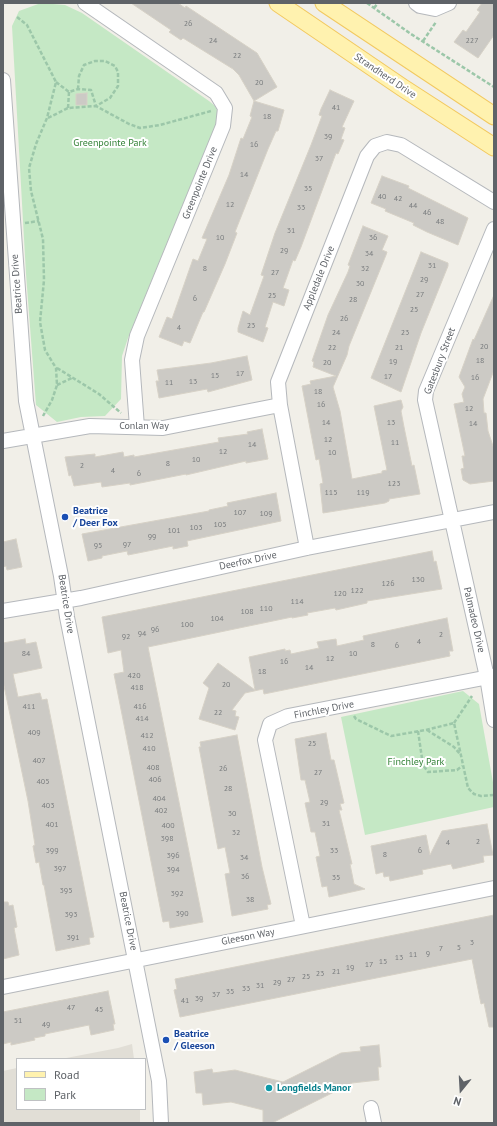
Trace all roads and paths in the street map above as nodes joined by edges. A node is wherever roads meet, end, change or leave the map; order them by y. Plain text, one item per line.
1 (85, 3) edge
2 (278, 3) edge
3 (324, 3) edge
4 (367, 3) edge
5 (378, 3) edge
6 (416, 3) edge
7 (449, 3) edge
8 (374, 8) junction
9 (17, 17) dead end
10 (440, 18) dead end
11 (423, 41) junction
12 (3, 80) edge
13 (56, 82) junction
14 (494, 87) edge
15 (78, 89) junction
16 (69, 92) junction
17 (96, 106) junction
18 (68, 108) junction
19 (225, 108) junction
20 (494, 116) edge
21 (48, 118) junction
22 (494, 147) edge
23 (494, 202) edge
24 (494, 229) edge
25 (56, 368) junction
26 (72, 378) junction
27 (57, 385) junction
28 (280, 405) junction
29 (43, 416) dead end
30 (137, 427) junction
31 (32, 437) junction
32 (3, 441) edge
33 (494, 512) edge
34 (452, 521) junction
35 (307, 548) junction
36 (65, 600) junction
37 (3, 611) edge
38 (490, 677) edge
39 (472, 696) dead end
40 (349, 705) junction
41 (494, 720) edge
42 (454, 722) junction
43 (426, 730) junction
44 (418, 731) junction
45 (460, 754) junction
46 (462, 766) junction
47 (494, 795) edge
48 (494, 888) edge
49 (303, 926) junction
50 (135, 959) junction
51 (3, 987) edge
52 (371, 1108) dead end
53 (155, 1123) edge
54 (161, 1123) edge
55 (374, 1123) edge

1 - 19 street
2 - 22 main road, Strandherd Drive
3 - 20 main road
4 - 8 path
5 - 8 path
6 - 7 street
8 - 11 path
9 - 13 path
10 - 11 path
11 - 14 path
12 - 31 street, Beatrice Drive
13 - 16 path
13 - 21 path
15 - 16 path
15 - 17 path
15 - 17 path
16 - 18 path
17 - 18 path
17 - 19 path
18 - 21 path
19 - 30 street, Greenpointe Drive
21 - 25 path
23 - 28 street, Appledale Drive
24 - 34 street, Gatesbury Street
25 - 26 path
25 - 27 path
26 - 27 path
26 - 30 path
27 - 29 path
28 - 30 street, Conlan Way
28 - 35 street, Appledale Drive
30 - 31 street, Conlan Way
31 - 32 street, Conlan Way
31 - 36 street, Beatrice Drive
33 - 34 street, Deerfox Drive
34 - 35 street, Deerfox Drive
34 - 38 street, Palmadeo Drive
35 - 36 street, Deerfox Drive
36 - 37 street, Deerfox Drive
36 - 50 street, Beatrice Drive
38 - 40 street, Finchley Drive
38 - 41 street, Palmadeo Drive
39 - 42 path
40 - 44 path
40 - 49 street, Finchley Drive
42 - 43 path
42 - 45 path
43 - 44 path
43 - 45 path
44 - 46 path
45 - 46 path
46 - 47 path
48 - 49 street, Gleeson Way
49 - 50 street, Gleeson Way
50 - 51 street, Gleeson Way
50 - 54 street, Beatrice Drive
52 - 55 street
53 - 54 street

